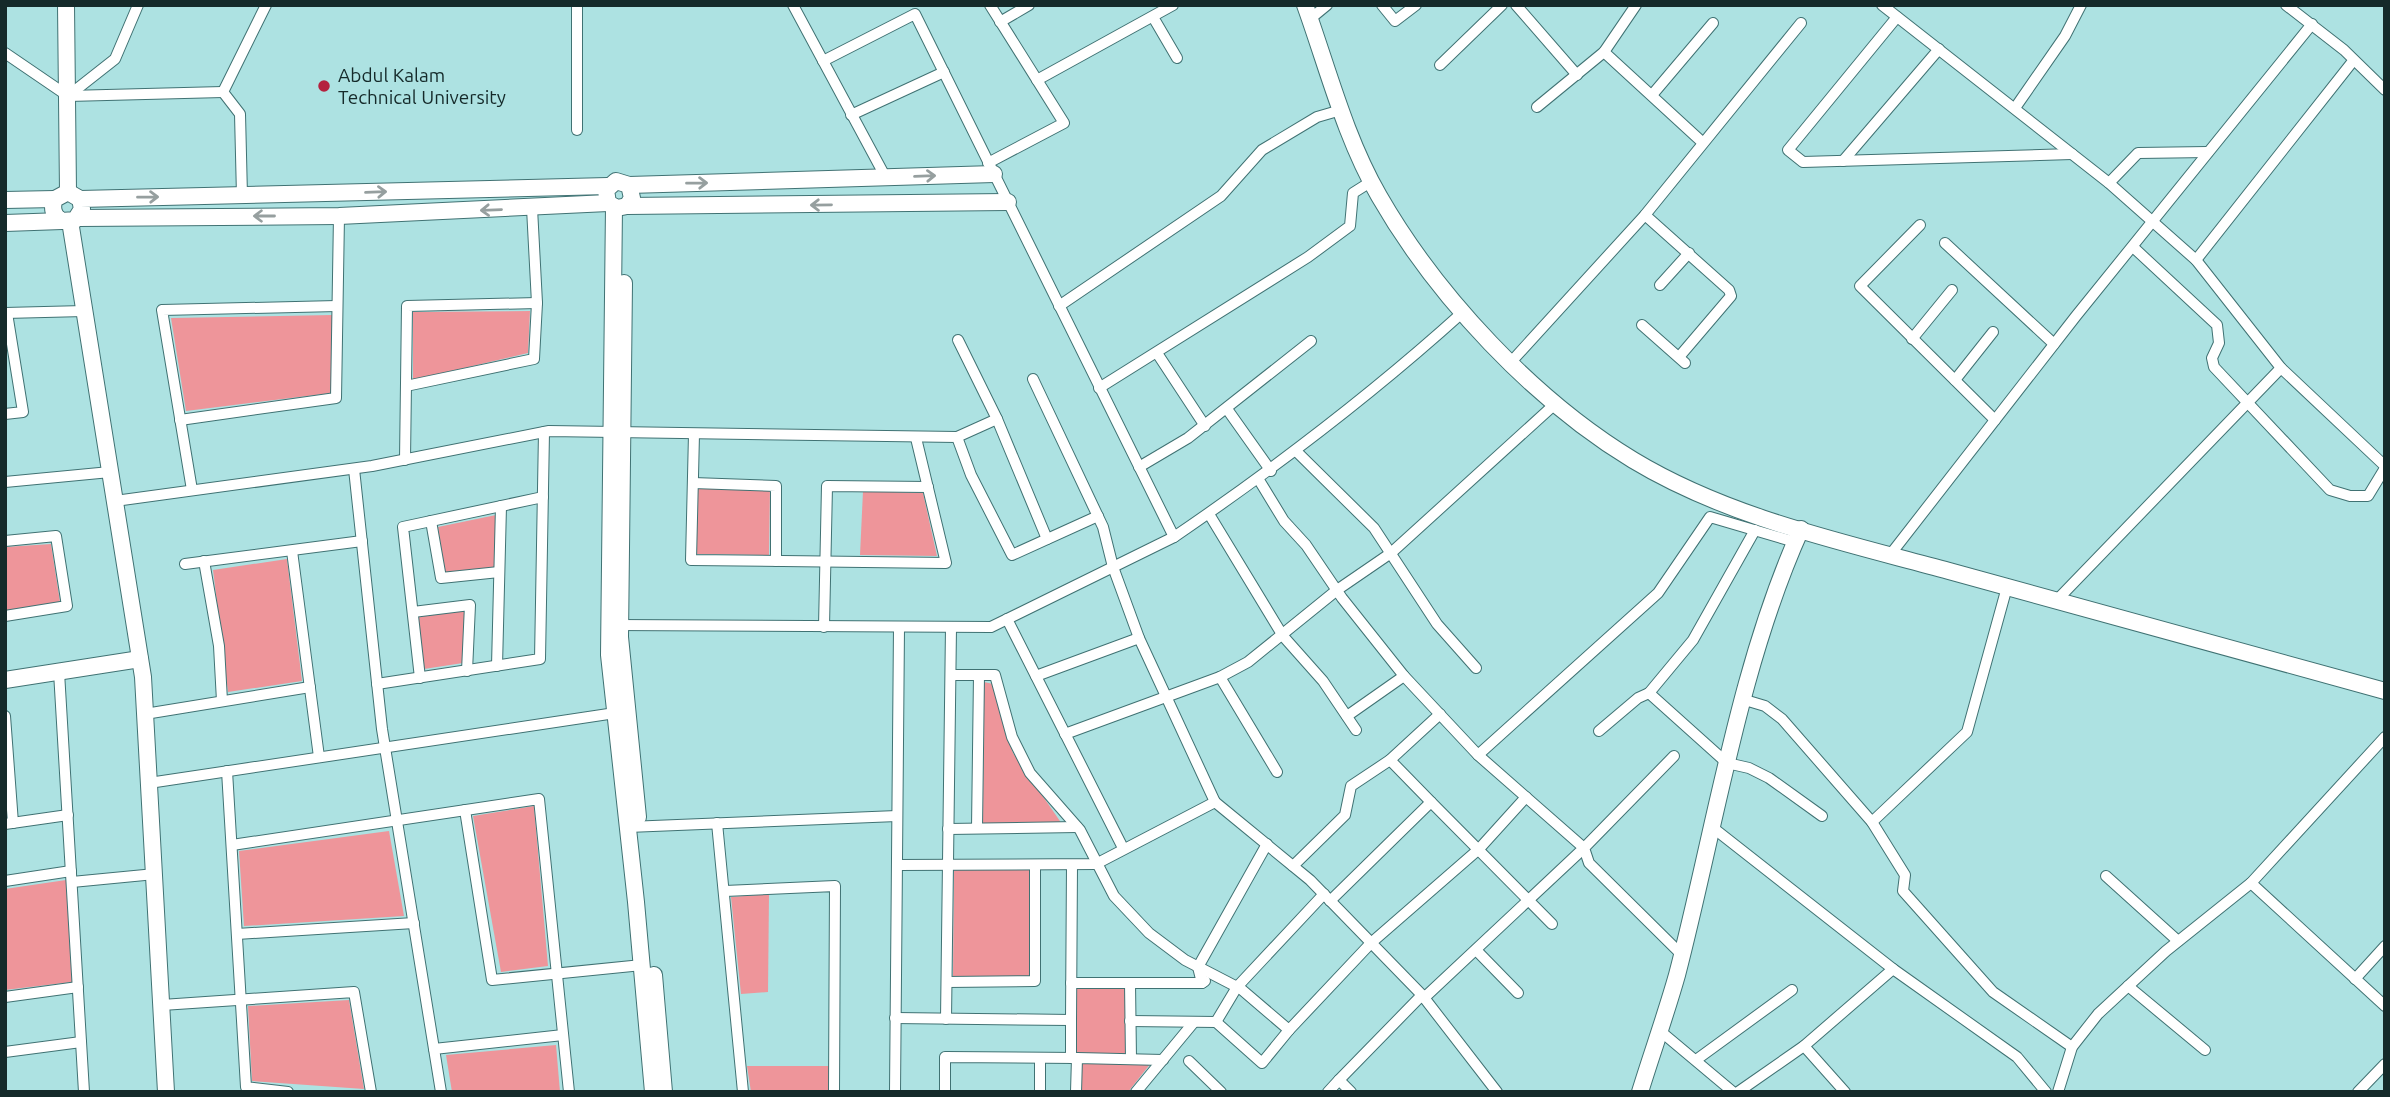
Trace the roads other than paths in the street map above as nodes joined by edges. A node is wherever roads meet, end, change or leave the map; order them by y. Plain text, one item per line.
1 (66, 5) edge
2 (138, 5) edge
3 (266, 5) edge
4 (577, 5) edge
5 (793, 5) edge
6 (990, 5) edge
7 (1029, 5) edge
8 (1173, 5) edge
9 (1327, 5) edge
10 (1381, 5) edge
11 (1416, 5) edge
12 (1502, 5) edge
13 (1516, 5) edge
14 (1636, 5) edge
15 (1882, 5) edge
16 (2081, 5) edge
17 (2286, 5) edge
18 (1308, 12) edge
19 (1897, 17) junction
20 (1153, 18) junction
21 (1000, 22) junction
22 (1713, 23) dead end
23 (1801, 23) dead end
24 (2312, 24) junction
25 (1939, 49) junction
26 (5, 52) edge
27 (1604, 52) junction
28 (1177, 58) dead end
29 (822, 61) junction
30 (2353, 61) junction
31 (1440, 65) dead end
32 (944, 72) junction
33 (1577, 75) junction
34 (1037, 80) junction
35 (2385, 90) edge
36 (223, 92) junction
37 (1653, 95) junction
38 (68, 96) junction
39 (1537, 107) dead end
40 (2015, 108) junction
41 (1341, 110) junction
42 (852, 114) junction
43 (576, 130) dead end
44 (1702, 142) junction
45 (2208, 152) junction
46 (2072, 154) junction
47 (1843, 161) junction
48 (991, 168) junction
49 (886, 178) junction
50 (1372, 181) junction
51 (2109, 183) junction
52 (629, 185) junction
53 (608, 186) junction
54 (243, 196) junction
55 (68, 197) junction
56 (5, 200) edge
57 (1008, 202) junction
58 (618, 206) junction
59 (533, 208) junction
60 (1645, 215) junction
61 (339, 216) junction
62 (70, 220) junction
63 (2152, 222) junction
64 (5, 223) edge
65 (1920, 225) dead end
66 (1945, 243) dead end
67 (2133, 247) junction
68 (1689, 253) junction
69 (2196, 260) junction
70 (1660, 285) dead end
71 (1952, 290) dead end
72 (537, 303) junction
73 (337, 306) junction
74 (1059, 306) junction
75 (84, 311) junction
76 (1463, 312) junction
77 (6, 313) edge
78 (1642, 325) dead end
79 (1993, 331) dead end
80 (1912, 339) junction
81 (958, 340) dead end
82 (1311, 341) dead end
83 (2054, 344) junction
84 (1157, 353) junction
85 (1511, 362) junction
86 (2281, 368) junction
87 (1033, 379) dead end
88 (1955, 380) junction
89 (406, 386) junction
90 (1100, 388) junction
91 (2248, 402) junction
92 (1555, 404) junction
93 (1227, 409) junction
94 (5, 414) edge
95 (997, 419) junction
96 (180, 420) junction
97 (1994, 420) junction
98 (1205, 426) junction
99 (544, 432) junction
100 (617, 432) junction
101 (694, 434) junction
102 (957, 437) junction
103 (916, 438) junction
104 (1296, 451) junction
105 (405, 460) junction
106 (1139, 467) junction
107 (2385, 467) edge
108 (354, 469) junction
109 (1271, 471) junction
110 (110, 472) junction
111 (1258, 480) junction
112 (5, 482) edge
113 (693, 483) junction
114 (928, 487) junction
115 (192, 490) junction
116 (543, 496) junction
117 (115, 500) junction
118 (500, 506) junction
119 (1209, 514) junction
120 (1098, 516) junction
121 (431, 521) junction
122 (1755, 530) junction
123 (1798, 536) junction
124 (1174, 537) junction
125 (1047, 539) junction
126 (5, 541) edge
127 (362, 541) junction
128 (292, 551) junction
129 (1391, 553) junction
130 (1890, 555) junction
131 (204, 561) junction
132 (776, 561) junction
133 (825, 561) junction
134 (185, 564) dead end
135 (1113, 567) junction
136 (499, 572) junction
137 (2007, 587) junction
138 (1337, 590) junction
139 (2056, 601) junction
140 (413, 612) junction
141 (5, 617) edge
142 (1007, 619) junction
143 (614, 626) junction
144 (824, 626) junction
145 (899, 627) junction
146 (951, 627) junction
147 (1283, 636) junction
148 (1139, 638) junction
149 (140, 659) junction
150 (497, 666) junction
151 (1476, 668) dead end
152 (467, 670) junction
153 (60, 672) junction
154 (951, 674) junction
155 (979, 675) junction
156 (1036, 676) junction
157 (1404, 676) junction
158 (1220, 677) junction
159 (420, 678) junction
160 (5, 680) edge
161 (377, 684) junction
162 (310, 687) junction
163 (2385, 691) edge
164 (1649, 693) junction
165 (1167, 696) junction
166 (1745, 700) junction
167 (222, 701) junction
168 (615, 713) junction
169 (145, 714) junction
170 (1440, 714) junction
171 (5, 716) edge
172 (1347, 716) junction
173 (1356, 730) dead end
174 (1600, 732) dead end
175 (1065, 734) junction
176 (2384, 739) edge
177 (385, 748) junction
178 (1478, 755) junction
179 (1674, 756) dead end
180 (319, 757) junction
181 (1390, 760) junction
182 (1727, 763) junction
183 (7, 765) edge
184 (227, 771) junction
185 (1277, 772) dead end
186 (149, 783) junction
187 (1526, 797) junction
188 (1215, 802) junction
189 (1431, 802) junction
190 (465, 810) junction
191 (68, 815) junction
192 (897, 816) junction
193 (1822, 817) dead end
194 (397, 821) junction
195 (1872, 822) junction
196 (717, 823) junction
197 (9, 824) edge
198 (633, 827) junction
199 (1077, 827) junction
200 (1712, 827) junction
201 (977, 828) junction
202 (948, 829) junction
203 (1267, 844) junction
204 (232, 845) junction
205 (1123, 848) junction
206 (1584, 848) junction
207 (1479, 849) junction
208 (1072, 864) junction
209 (1096, 864) junction
210 (897, 865) junction
211 (948, 865) junction
212 (1035, 865) junction
213 (1293, 866) junction
214 (155, 874) junction
215 (71, 876) junction
216 (2106, 876) dead end
217 (5, 881) edge
218 (2251, 883) junction
219 (725, 891) junction
220 (1327, 897) junction
221 (1529, 900) junction
222 (414, 923) junction
223 (1552, 924) dead end
224 (237, 934) junction
225 (2178, 941) junction
226 (1371, 943) junction
227 (2385, 946) edge
228 (1476, 950) junction
229 (1682, 955) junction
230 (642, 965) junction
231 (1198, 967) junction
232 (1893, 968) junction
233 (557, 973) junction
234 (1212, 974) junction
235 (2355, 979) junction
236 (947, 982) junction
237 (1072, 983) junction
238 (1130, 983) junction
239 (1202, 983) junction
240 (2128, 986) junction
241 (78, 987) junction
242 (1237, 987) junction
243 (1792, 990) dead end
244 (1518, 993) dead end
245 (1423, 996) junction
246 (5, 997) edge
247 (241, 999) junction
248 (162, 1005) junction
249 (2385, 1006) edge
250 (895, 1018) junction
251 (946, 1019) junction
252 (1071, 1020) junction
253 (1130, 1021) junction
254 (1194, 1022) junction
255 (1216, 1022) junction
256 (1289, 1030) junction
257 (1659, 1030) junction
258 (563, 1035) junction
259 (81, 1042) junction
260 (1804, 1046) junction
261 (2072, 1048) junction
262 (434, 1049) junction
263 (2205, 1050) dead end
264 (5, 1052) edge
265 (1074, 1058) junction
266 (1040, 1059) junction
267 (1130, 1059) junction
268 (1163, 1060) junction
269 (1696, 1060) junction
270 (1189, 1061) dead end
271 (2385, 1064) edge
272 (1339, 1080) junction
273 (84, 1092) edge
274 (166, 1092) edge
275 (288, 1092) edge
276 (371, 1092) edge
277 (441, 1092) edge
278 (569, 1092) edge
279 (653, 1092) edge
280 (664, 1092) edge
281 (743, 1092) edge
282 (834, 1092) edge
283 (895, 1092) edge
284 (945, 1092) edge
285 (1040, 1092) edge
286 (1076, 1092) edge
287 (1136, 1092) edge
288 (1221, 1092) edge
289 (1229, 1092) edge
290 (1328, 1092) edge
291 (1351, 1092) edge
292 (1497, 1092) edge
293 (1640, 1092) edge
294 (1735, 1092) edge
295 (1845, 1092) edge
296 (2046, 1092) edge
297 (2057, 1092) edge
298 (2358, 1092) edge

1 - 38 street
2 - 38 street
3 - 36 street
4 - 43 street
5 - 29 street
6 - 21 street
7 - 21 street
8 - 20 street
9 - 18 street
10 - 11 street
12 - 31 street
13 - 33 street
14 - 27 street
15 - 19 street
16 - 40 street
17 - 24 street
18 - 41 street
19 - 25 street
19 - 47 street
20 - 28 street
20 - 34 street
21 - 34 street
22 - 37 street
23 - 44 street
24 - 30 street
24 - 45 street
25 - 40 street
25 - 47 street
26 - 38 street
27 - 33 street
27 - 37 street
29 - 32 street
29 - 42 street
30 - 35 street
30 - 69 street
32 - 42 street
32 - 48 street
33 - 39 street
34 - 48 street
36 - 38 street
36 - 54 street
37 - 44 street
38 - 55 street
40 - 46 street
41 - 50 street
41 - 74 street
42 - 49 street
44 - 60 street
45 - 51 street
45 - 63 street
46 - 47 street
46 - 51 street
49 -> 48 street
48 - 57 street
52 -> 49 street
50 - 76 street
50 - 84 street
51 - 63 street
52 - 53 street
52 - 58 street
54 -> 53 street
53 - 58 street
55 -> 54 street
55 - 56 street
55 - 62 street
55 - 62 street
57 -> 58 street
57 - 74 street
58 - 59 street
58 - 100 street
59 -> 61 street
59 - 72 street
60 - 68 street
60 - 85 street
61 -> 62 street
61 - 73 street
62 - 64 street
62 - 75 street
63 - 67 street
63 - 69 street
65 - 80 street
66 - 83 street
67 - 83 street
67 - 91 street
68 - 70 street
68 - 78 street
69 - 86 street
71 - 80 street
72 - 89 street
72 - 89 street
73 - 96 street
73 - 96 street
74 - 90 street
75 - 77 street
75 - 110 street
76 - 85 street
76 - 104 street
77 - 94 street
79 - 88 street
80 - 88 street
81 - 95 street
82 - 93 street
83 - 97 street
84 - 90 street
84 - 98 street
85 - 92 street
86 - 91 street
86 - 107 street
87 - 120 street
88 - 97 street
89 - 105 street
90 - 106 street
91 - 107 street
91 - 139 street
92 - 123 street
92 - 129 street
93 - 98 street
93 - 109 street
95 - 102 street
95 - 125 street
96 - 115 street
97 - 130 street
98 - 106 street
99 - 100 street
99 - 105 street
99 - 116 street
100 - 101 street
100 - 143 street
101 - 103 street
101 - 113 street
102 - 103 street
102 - 125 street
103 - 114 street
104 - 109 street
104 - 129 street
105 - 108 street
106 - 124 street
108 - 115 street
108 - 127 street
109 - 111 street
110 - 112 street
110 - 117 street
111 - 119 street
111 - 138 street
113 - 132 street
113 - 132 street
114 - 133 street
114 - 133 street
115 - 117 street
116 - 118 street
116 - 150 street
117 - 149 street
118 - 121 street
118 - 136 street
119 - 124 street
119 - 147 street
120 - 125 street
120 - 135 street
121 - 136 street
121 - 140 street
122 - 123 street
122 - 164 street
122 - 178 street
123 - 130 street
123 - 166 street
124 - 135 street
126 - 141 street
127 - 128 street
127 - 161 street
128 - 131 street
128 - 162 street
129 - 138 street
129 - 151 street
130 - 137 street
131 - 134 street
131 - 167 street
132 - 133 street
133 - 144 street
135 - 142 street
135 - 148 street
136 - 150 street
137 - 139 street
137 - 195 street
138 - 147 street
138 - 157 street
139 - 163 street
140 - 152 street
140 - 159 street
142 - 146 street
142 - 156 street
143 - 144 street
143 - 168 street
143 - 198 street
144 - 145 street
145 - 146 street
145 - 192 street
146 - 154 street
147 - 158 street
147 - 172 street
148 - 156 street
148 - 165 street
149 - 153 street
149 - 169 street
150 - 152 street
152 - 159 street
153 - 160 street
153 - 191 street
154 - 155 street
154 - 202 street
155 - 199 street
155 - 201 street
156 - 175 street
157 - 170 street
157 - 172 street
158 - 165 street
158 - 185 street
159 - 161 street
161 - 177 street
162 - 167 street
162 - 180 street
164 - 174 street
164 - 182 street
165 - 175 street
165 - 188 street
166 - 182 street
166 - 195 street
167 - 169 street
168 - 177 street
168 - 198 street
169 - 186 street
170 - 178 street
170 - 181 street
171 - 183 street
172 - 173 street
175 - 205 street
176 - 218 street
177 - 180 street
177 - 194 street
178 - 187 street
179 - 206 street
180 - 184 street
181 - 189 street
181 - 213 street
182 - 193 street
182 - 200 street
183 - 197 street
184 - 186 street
184 - 204 street
186 - 214 street
187 - 206 street
187 - 207 street
188 - 203 street
188 - 205 street
189 - 207 street
189 - 220 street
190 - 194 street
190 - 233 street
190 - 233 street
191 - 197 street
191 - 215 street
192 - 196 street
192 - 210 street
194 - 204 street
194 - 222 street
195 - 261 street
196 - 198 street
196 - 219 street
198 - 230 street
198 - 280 street
199 - 201 street
199 - 209 street
200 - 229 street
200 - 232 street
201 - 202 street
202 - 211 street
203 - 213 street
203 - 231 street
204 - 224 street
205 - 209 street
206 - 221 street
206 - 229 street
207 - 221 street
207 - 226 street
208 - 209 street
208 - 212 street
208 - 237 street
209 - 231 street
210 - 211 street
210 - 250 street
211 - 212 street
211 - 236 street
212 - 236 street
213 - 220 street
214 - 215 street
214 - 248 street
215 - 217 street
215 - 241 street
216 - 225 street
218 - 225 street
218 - 235 street
219 - 281 street
219 - 282 street
220 - 226 street
220 - 242 street
221 - 223 street
221 - 228 street
222 - 224 street
222 - 262 street
224 - 247 street
225 - 240 street
226 - 245 street
226 - 256 street
227 - 235 street
228 - 244 street
228 - 245 street
229 - 257 street
230 - 233 street
230 - 279 street
231 - 234 street
231 - 239 street
232 - 260 street
232 - 296 street
233 - 258 street
234 - 239 street
234 - 242 street
235 - 249 street
236 - 251 street
237 - 238 street
237 - 252 street
238 - 239 street
238 - 253 street
240 - 261 street
240 - 263 street
241 - 246 street
241 - 259 street
242 - 255 street
242 - 256 street
243 - 269 street
245 - 272 street
245 - 292 street
247 - 248 street
247 - 275 street
247 - 276 street
248 - 274 street
250 - 251 street
250 - 283 street
251 - 252 street
252 - 265 street
253 - 254 street
253 - 267 street
254 - 255 street
254 - 268 street
255 - 256 street
257 - 269 street
257 - 293 street
258 - 262 street
258 - 278 street
259 - 264 street
259 - 273 street
260 - 294 street
260 - 295 street
261 - 297 street
262 - 277 street
265 - 266 street
265 - 267 street
265 - 286 street
266 - 284 street
266 - 285 street
267 - 268 street
268 - 287 street
269 - 294 street
270 - 288 street
271 - 298 street
272 - 290 street
272 - 291 street
288 - 289 street

